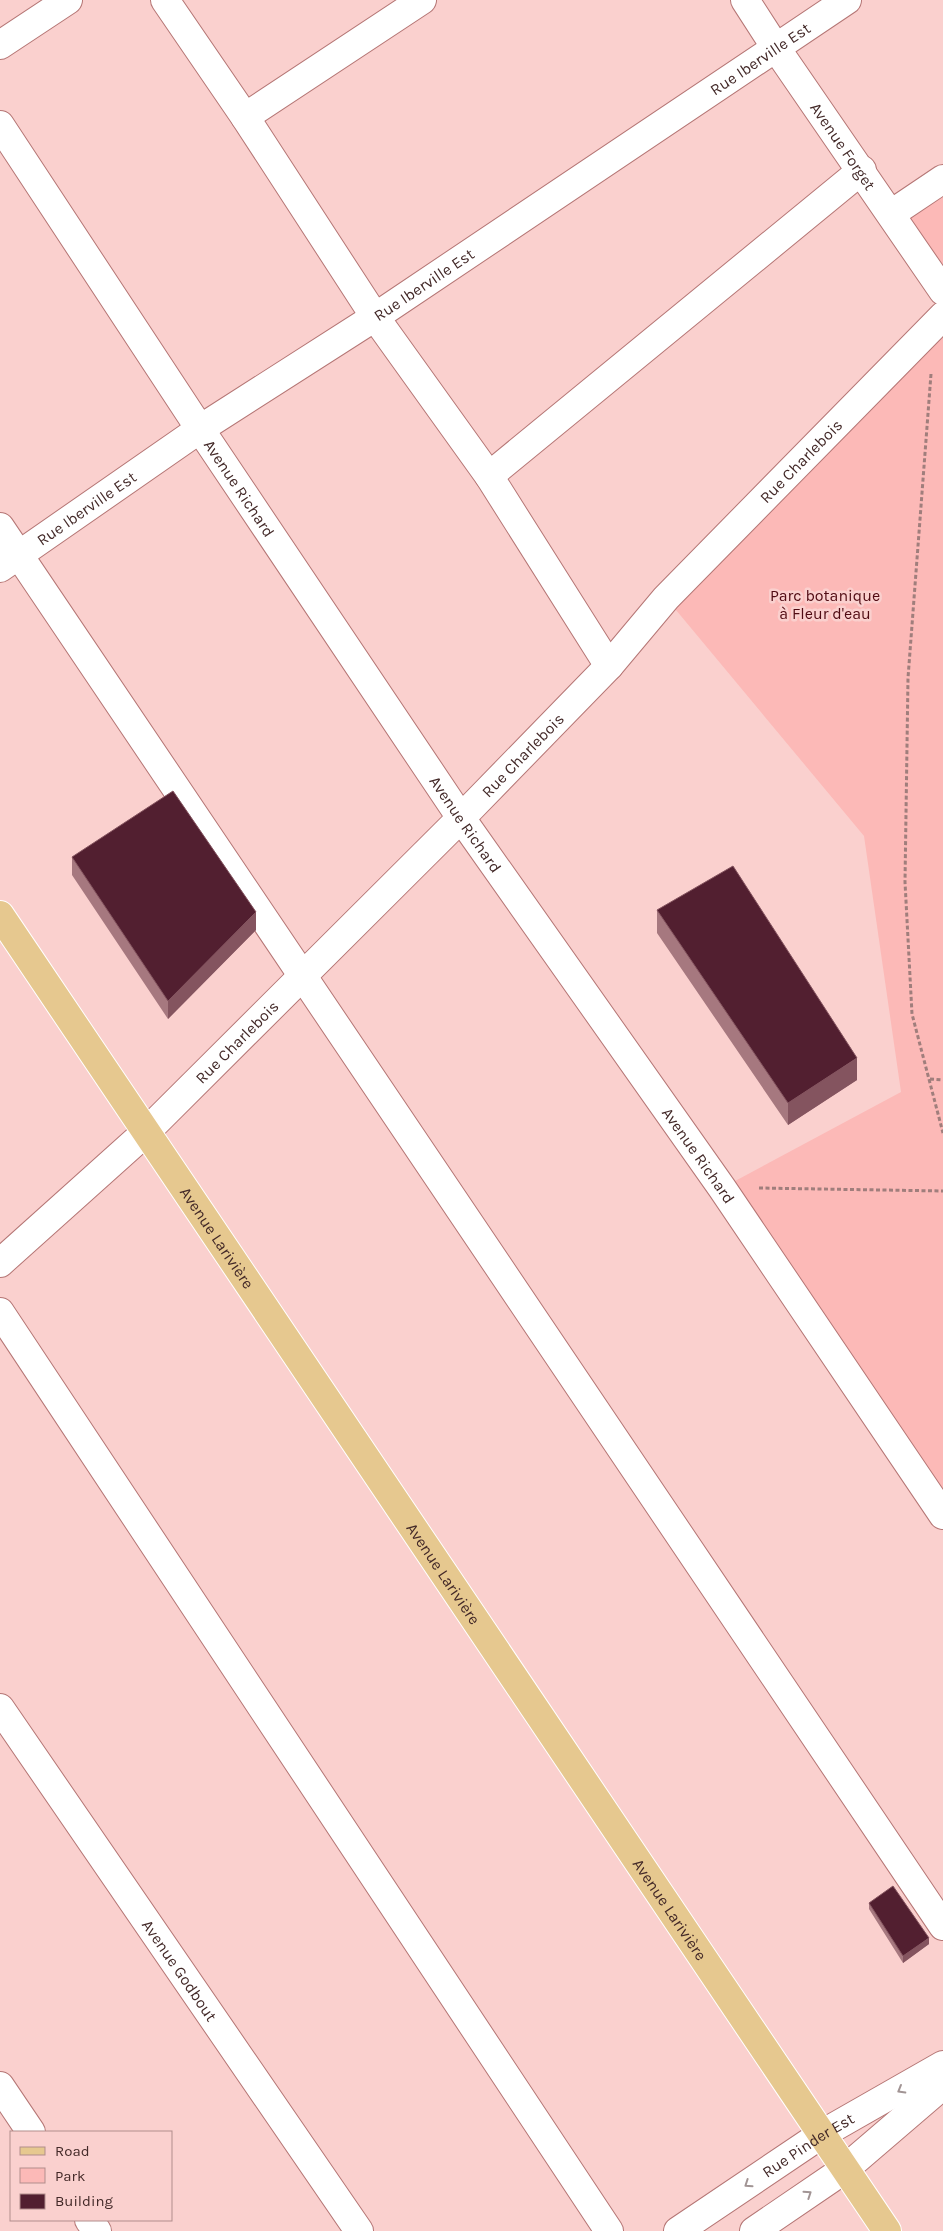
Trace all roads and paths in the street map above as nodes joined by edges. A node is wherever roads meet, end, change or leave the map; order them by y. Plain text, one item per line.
1 (68, 0) edge
2 (165, 0) edge
3 (422, 0) edge
4 (745, 0) edge
5 (847, 0) edge
6 (0, 45) edge
7 (776, 48) junction
8 (245, 117) junction
9 (0, 125) edge
10 (862, 170) junction
11 (943, 179) edge
12 (891, 214) junction
13 (943, 291) edge
14 (943, 316) edge
15 (375, 317) junction
16 (932, 367) dead end
17 (200, 429) junction
18 (490, 476) junction
19 (0, 526) edge
20 (10, 561) edge
21 (609, 666) junction
22 (461, 818) junction
23 (0, 915) edge
24 (302, 975) junction
25 (930, 1079) junction
26 (943, 1080) edge
27 (146, 1132) junction
28 (943, 1133) edge
29 (722, 1188) junction
30 (943, 1191) edge
31 (0, 1263) edge
32 (0, 1312) edge
33 (943, 1515) edge
34 (0, 1708) edge
35 (943, 1926) edge
36 (943, 2065) edge
37 (943, 2085) edge
38 (0, 2086) edge
39 (30, 2131) edge
40 (822, 2134) junction
41 (845, 2169) junction
42 (359, 2231) edge
43 (609, 2231) edge
44 (678, 2231) edge
45 (754, 2231) edge
46 (887, 2231) edge

1 - 6 street
2 - 8 street
3 - 8 street
4 - 7 street, Avenue Forget
5 - 7 street, Rue Iberville Est
7 - 10 street, Avenue Forget
7 - 15 street, Rue Iberville Est
8 - 15 street
9 - 17 street, Avenue Richard
10 - 12 street, Avenue Forget
10 - 18 street
11 - 12 street
12 - 13 street, Avenue Forget
14 - 21 street, Rue Charlebois
15 - 17 street, Rue Iberville Est
15 - 18 street
16 - 25 path
17 - 20 street, Rue Iberville Est
17 - 22 street, Avenue Richard
18 - 21 street
19 - 20 street
20 - 24 street
21 - 22 street, Rue Charlebois
22 - 24 street, Rue Charlebois
22 - 29 street, Avenue Richard
23 - 27 main road, Avenue Larivière
24 - 27 street, Rue Charlebois
24 - 35 street
25 - 26 path
25 - 28 path
27 - 31 street, Rue Charlebois
27 - 40 main road, Avenue Larivière
29 - 30 path
29 - 33 street, Avenue Richard
32 - 43 street
34 - 42 street, Avenue Godbout
36 -> 40 street, Rue Pinder Est
37 - 41 street
38 - 39 street
40 - 41 main road, Avenue Larivière
40 -> 44 street, Rue Pinder Est
45 -> 41 street
41 - 46 main road, Avenue Larivière

